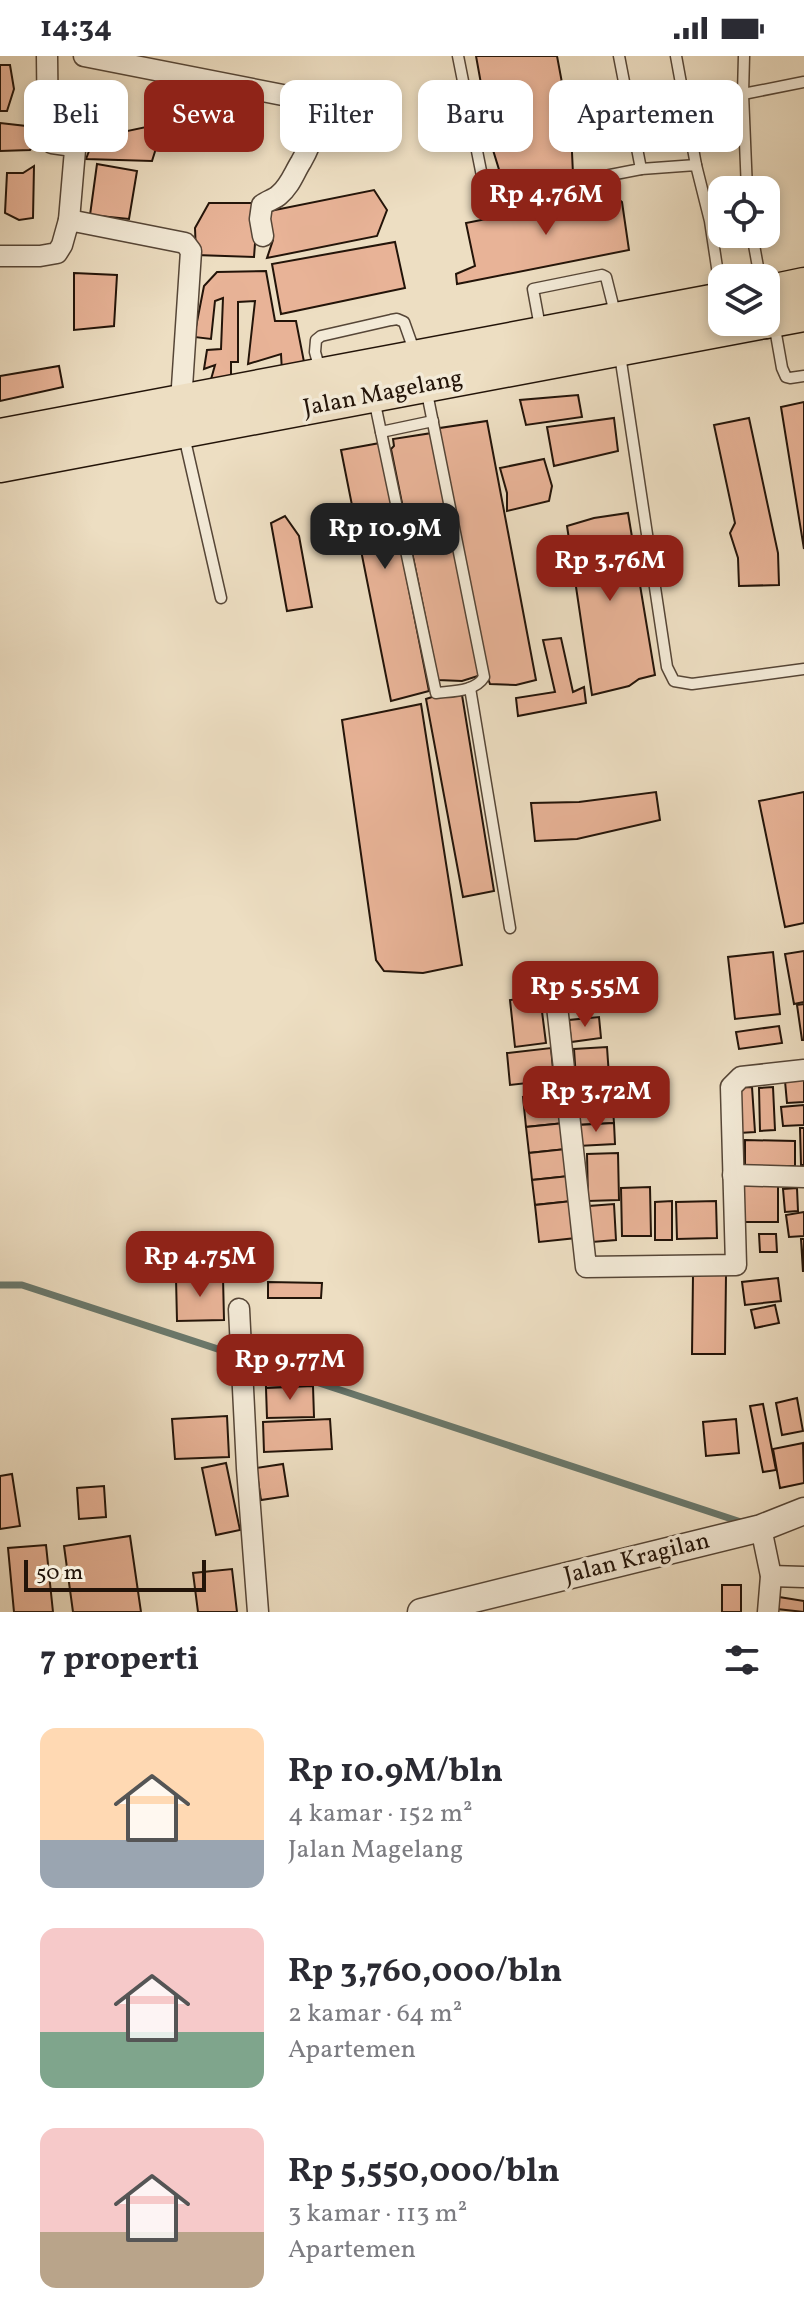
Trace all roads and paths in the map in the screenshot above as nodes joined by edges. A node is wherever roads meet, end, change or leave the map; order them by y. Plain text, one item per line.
1 (47, 56) edge
2 (84, 56) edge
3 (458, 56) edge
4 (619, 56) edge
5 (676, 56) edge
6 (744, 56) edge
7 (804, 82) edge
8 (743, 94) junction
9 (696, 165) junction
10 (641, 169) junction
11 (746, 176) edge
12 (69, 220) junction
13 (263, 236) dead end
14 (0, 256) edge
15 (717, 264) edge
16 (804, 284) edge
17 (708, 303) edge
18 (780, 309) edge
19 (708, 323) edge
20 (541, 333) junction
21 (618, 334) junction
22 (778, 336) edge
23 (421, 372) junction
24 (322, 376) junction
25 (804, 376) edge
26 (371, 382) junction
27 (182, 417) junction
28 (433, 421) junction
29 (381, 432) junction
30 (0, 435) edge
31 (0, 466) edge
32 (221, 598) dead end
33 (804, 669) edge
34 (470, 688) junction
35 (510, 928) dead end
36 (556, 997) dead end
37 (804, 1070) edge
38 (733, 1175) junction
39 (804, 1177) edge
40 (239, 1309) dead end
41 (804, 1511) edge
42 (761, 1528) junction
43 (771, 1576) junction
44 (804, 1577) edge
45 (258, 1612) edge
46 (421, 1612) edge
47 (768, 1612) edge

1 - 12 street
2 - 13 street
3 - 10 lane
4 - 10 lane
5 - 9 lane
6 - 8 lane
7 - 8 lane
8 - 11 lane
9 - 10 lane
9 - 15 lane
12 - 14 street
12 - 27 street
16 - 18 main road, Jalan Magelang
17 - 21 main road, Jalan Magelang
19 - 21 main road, Jalan Magelang
20 - 21 main road, Jalan Magelang
20 - 21 lane
20 - 23 main road, Jalan Magelang
21 - 23 main road, Jalan Magelang
21 - 33 lane
22 - 25 lane
23 - 24 lane
23 - 26 main road, Jalan Magelang
23 - 28 lane
24 - 26 main road, Jalan Magelang
24 - 27 main road, Jalan Magelang
26 - 27 main road, Jalan Magelang
26 - 29 lane
27 - 30 main road, Jalan Magelang
27 - 31 main road, Jalan Magelang
27 - 32 lane
28 - 29 lane
28 - 34 lane
29 - 34 lane
34 - 35 lane
36 - 38 street
37 - 38 street
38 - 39 street
40 - 45 street
41 - 42 street, Jalan Kragilan
42 - 43 street
42 - 46 street, Jalan Kragilan
43 - 44 street
43 - 47 street

